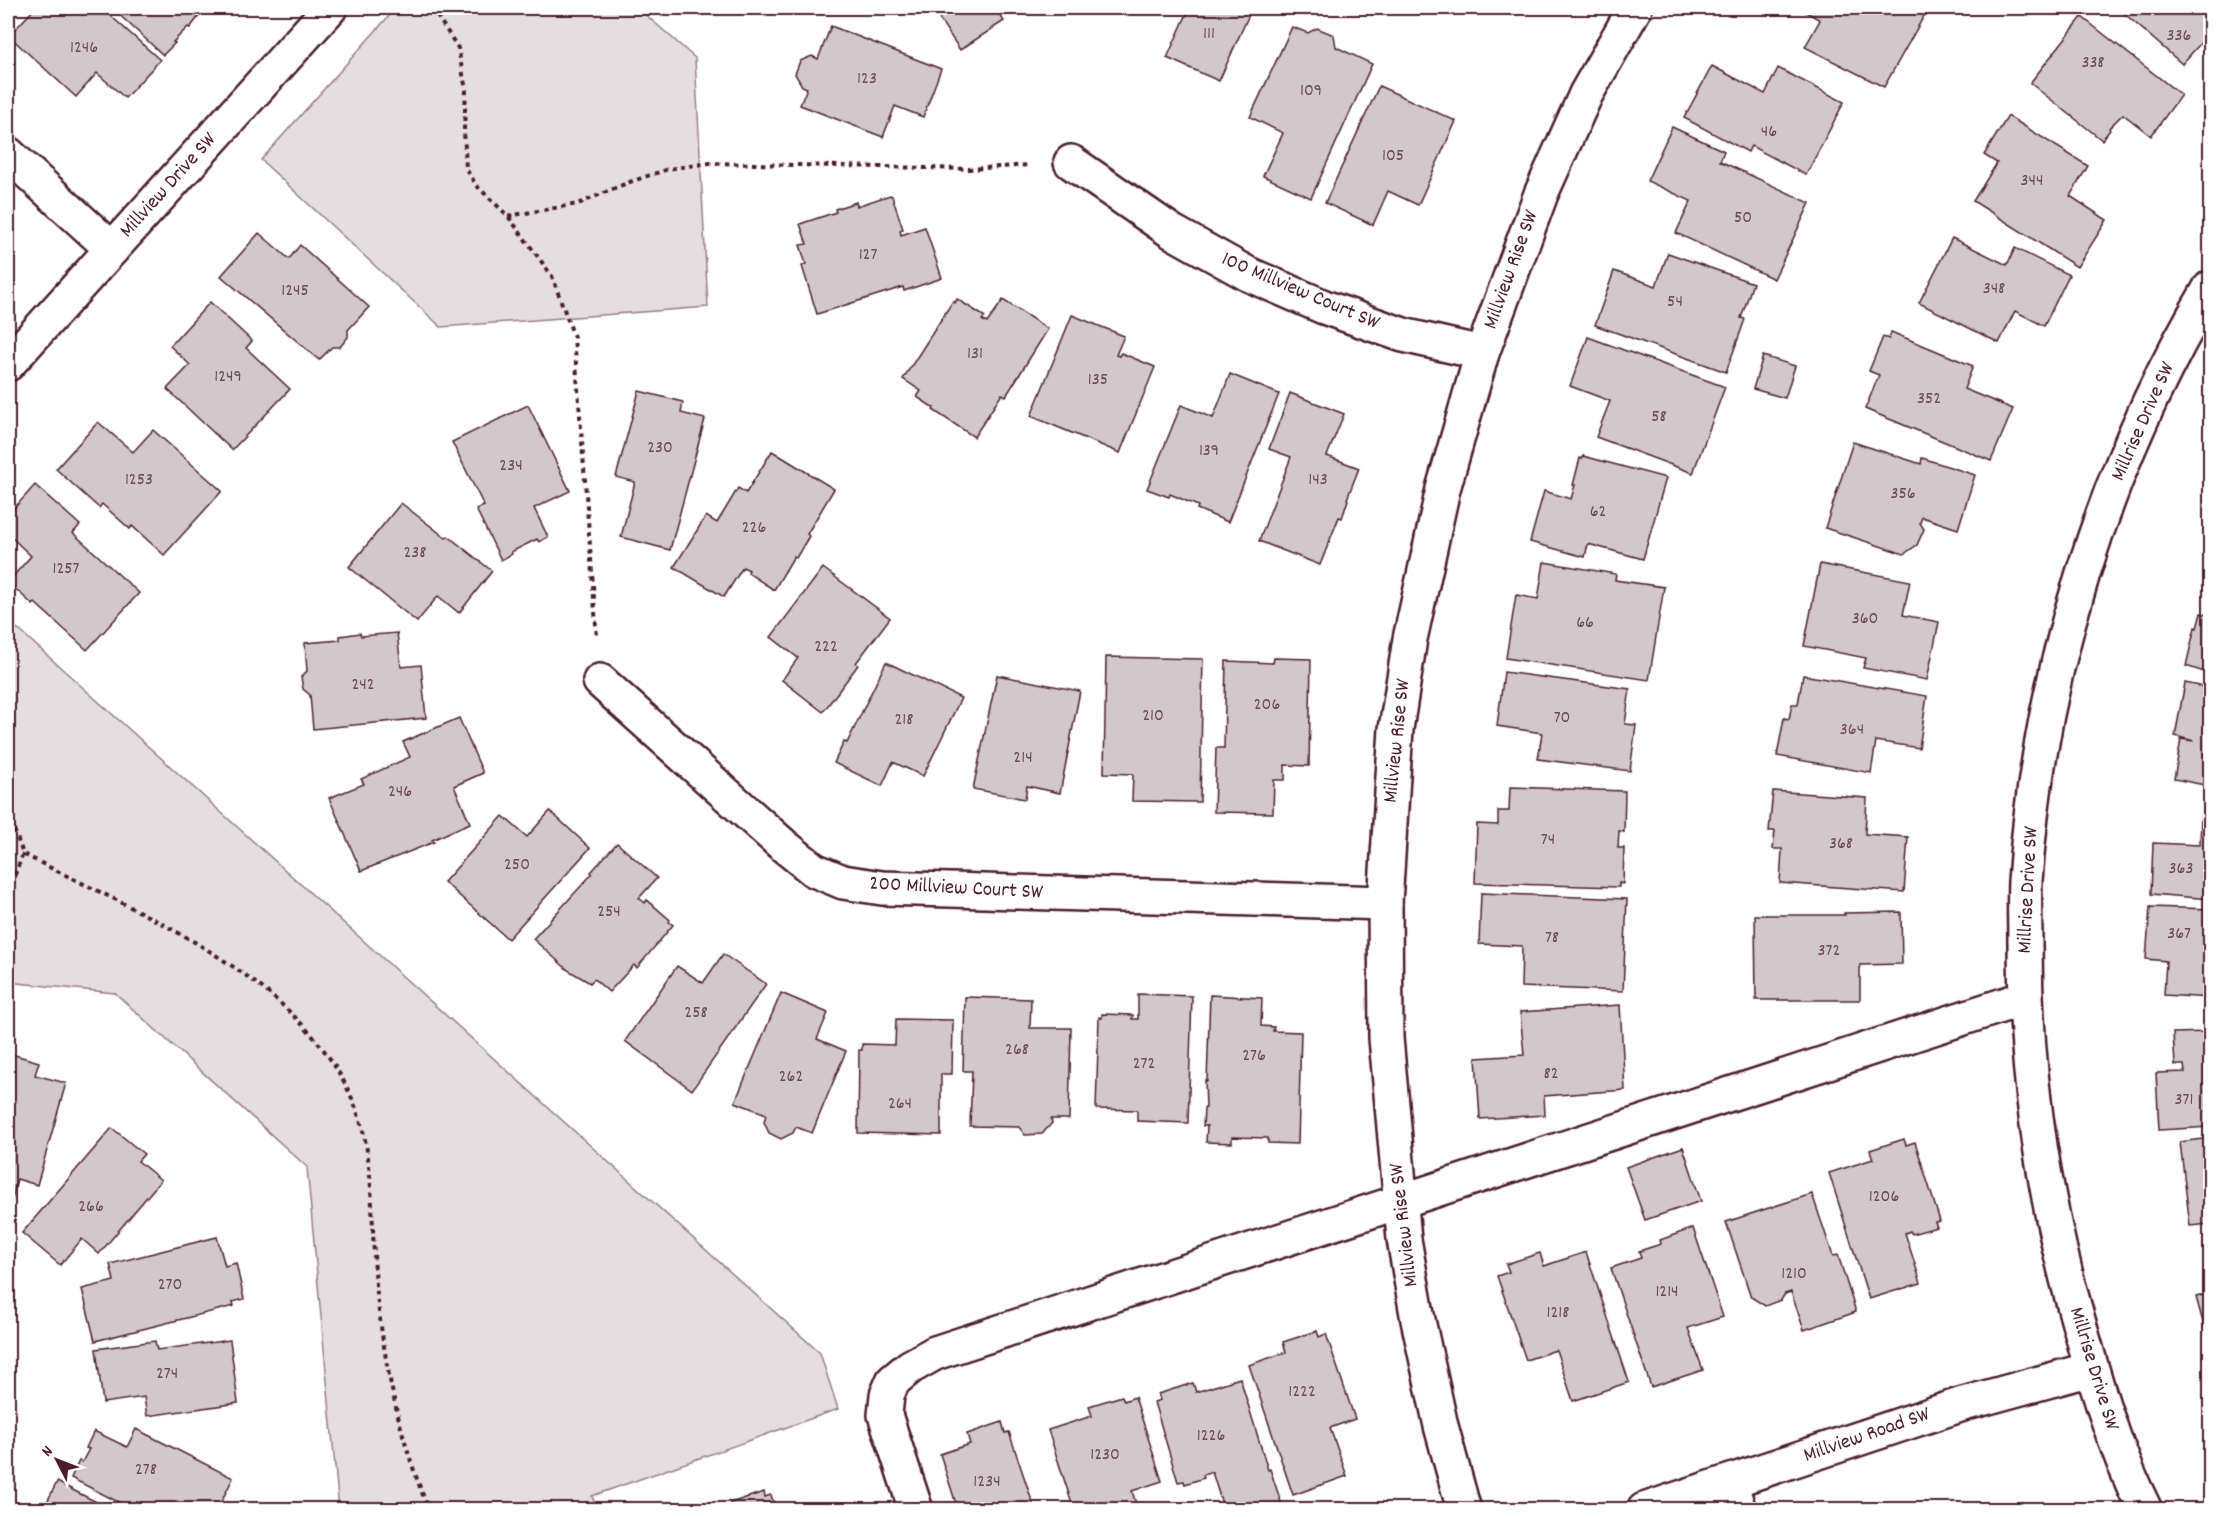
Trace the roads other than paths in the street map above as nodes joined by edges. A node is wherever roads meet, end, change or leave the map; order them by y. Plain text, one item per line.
1 (330, 8) edge
2 (1635, 8) edge
3 (8, 154) edge
4 (1071, 162) road end
5 (112, 249) junction
6 (2211, 288) edge
7 (1482, 353) junction
8 (8, 364) edge
9 (600, 681) road end
10 (1385, 903) junction
11 (2025, 998) junction
12 (1401, 1202) junction
13 (2091, 1369) junction
14 (1735, 1496) edge
15 (916, 1509) edge
16 (1464, 1509) edge
17 (1644, 1509) edge
18 (2145, 1509) edge

1 - 5 street, Millview Drive SW
2 - 7 street, Millview Rise SW
3 - 5 street
4 - 7 street, 100 Millview Court SW
5 - 8 street, Millview Drive SW
6 - 11 street, Millrise Drive SW
7 - 10 street, Millview Rise SW
9 - 10 street, 200 Millview Court SW
10 - 12 street, Millview Rise SW
11 - 12 street
11 - 13 street, Millrise Drive SW
12 - 15 street
12 - 16 street, Millview Rise SW
13 - 14 street, Millview Road SW
13 - 18 street, Millrise Drive SW
14 - 17 street, Millview Road SW

